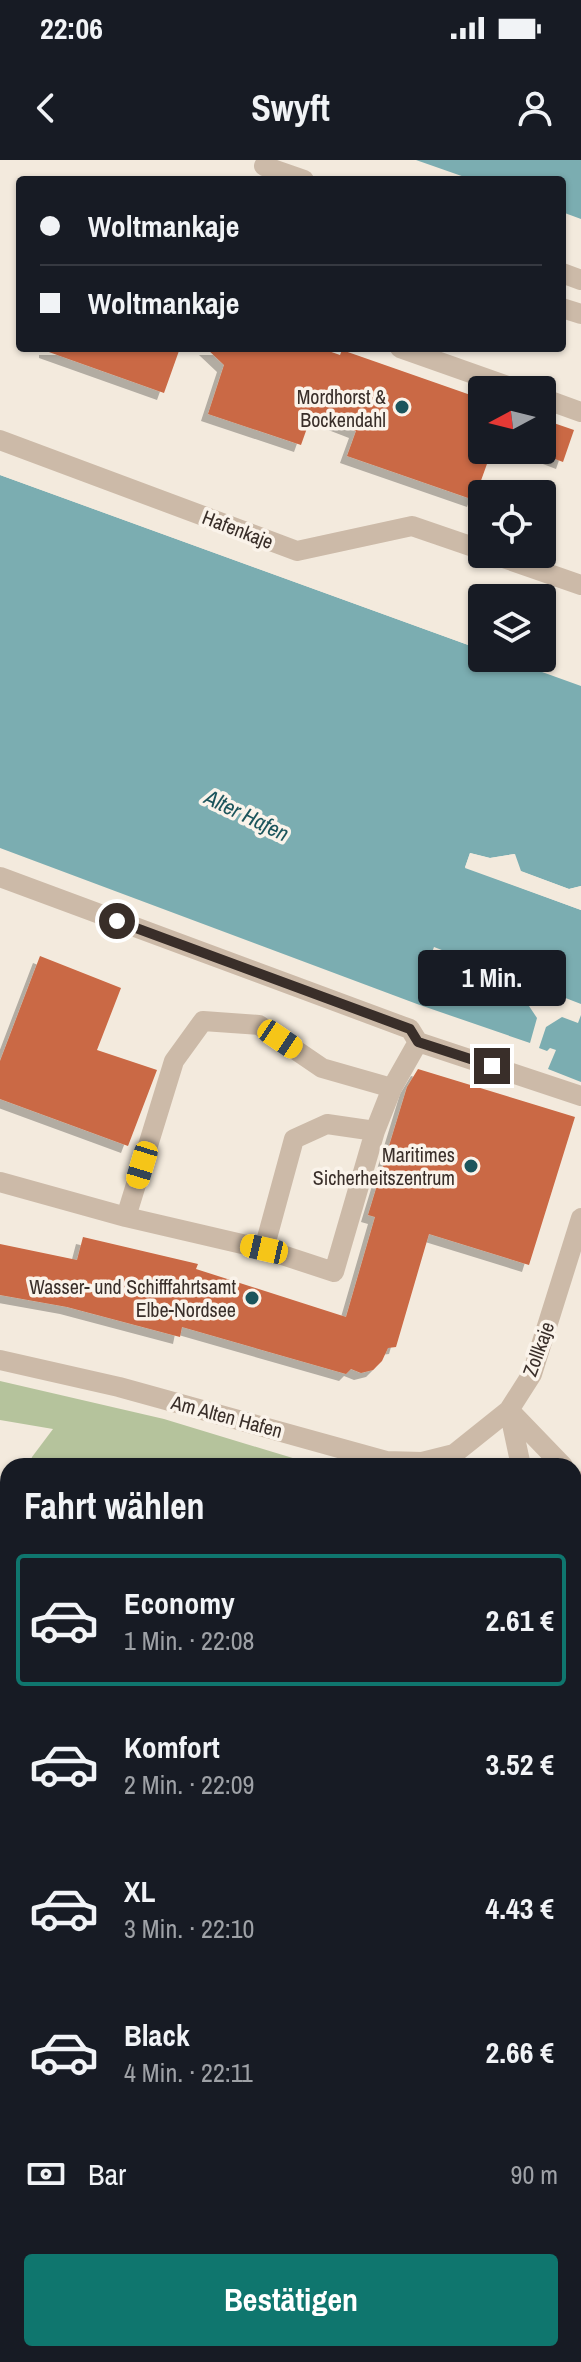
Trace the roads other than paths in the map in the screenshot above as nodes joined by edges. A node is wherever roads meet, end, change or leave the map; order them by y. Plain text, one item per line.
1 (264, 166) dead end
2 (293, 176) edge
3 (411, 352) edge
4 (479, 376) edge
5 (556, 403) edge
6 (581, 412) edge
7 (0, 440) edge
8 (468, 545) edge
9 (532, 568) edge
10 (581, 585) edge
11 (0, 877) edge
12 (418, 1042) junction
13 (392, 1088) junction
14 (581, 1096) edge
15 (375, 1131) junction
16 (0, 1182) edge
17 (126, 1217) junction
18 (581, 1218) edge
19 (264, 1249) junction
20 (0, 1360) edge
21 (509, 1410) junction
22 (375, 1458) edge
23 (464, 1458) edge
24 (519, 1458) edge
25 (555, 1458) edge

1 - 2 street
3 - 4 street
5 - 6 street
7 - 8 street, Hafenkaje
9 - 10 street
11 - 12 street
12 - 13 street
12 - 14 street
13 - 15 street
13 - 17 street
15 - 19 street
15 - 19 street
16 - 17 street
17 - 19 street
18 - 21 street, Zollkaje
20 - 22 street, Am Alten Hafen
21 - 23 street, Zollkaje
21 - 24 street
21 - 25 street

